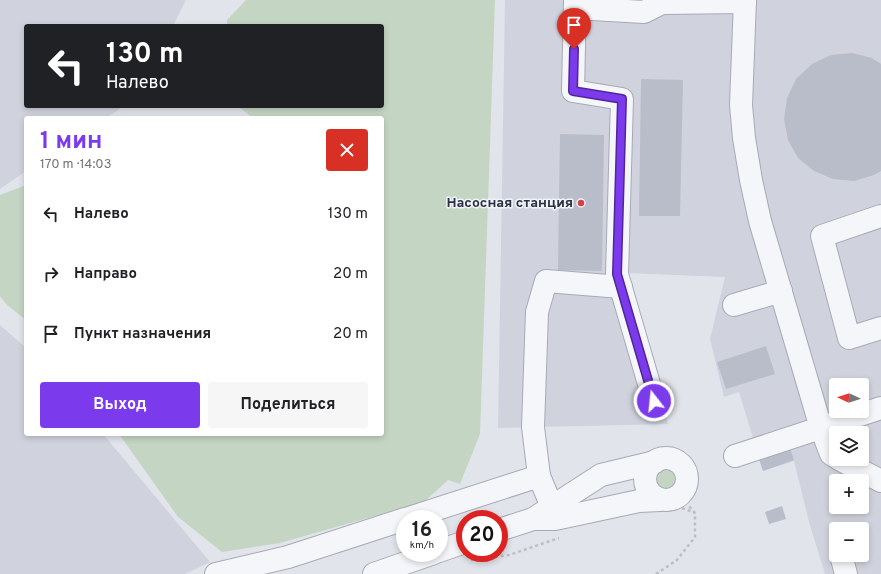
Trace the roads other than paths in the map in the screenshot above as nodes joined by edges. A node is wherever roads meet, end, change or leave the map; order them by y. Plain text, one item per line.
1 (745, 1) edge
2 (575, 4) edge
3 (881, 216) edge
4 (621, 287) junction
5 (781, 291) junction
6 (734, 305) dead end
7 (880, 331) edge
8 (654, 401) dead end
9 (881, 408) edge
10 (821, 428) junction
11 (829, 449) edge
12 (735, 456) dead end
13 (655, 462) junction
14 (852, 466) edge
15 (539, 476) junction
16 (881, 481) edge
17 (670, 497) junction
18 (552, 507) junction
19 (434, 510) edge
20 (533, 519) junction
21 (396, 522) edge
22 (508, 527) edge
23 (408, 562) edge
24 (843, 562) edge
25 (216, 574) edge
26 (374, 574) edge
27 (846, 574) edge

1 - 2 street
1 - 5 street
2 - 4 street
3 - 7 street
4 - 8 street
4 - 15 street
5 - 6 street
5 - 10 street
9 - 10 street
10 - 11 street
10 - 12 street
13 - 17 street
13 - 17 street
13 - 18 street
14 - 16 street
15 - 18 street
15 - 19 street
17 - 20 street
18 - 20 street
20 - 22 street
21 - 25 street
23 - 26 street
24 - 27 street

